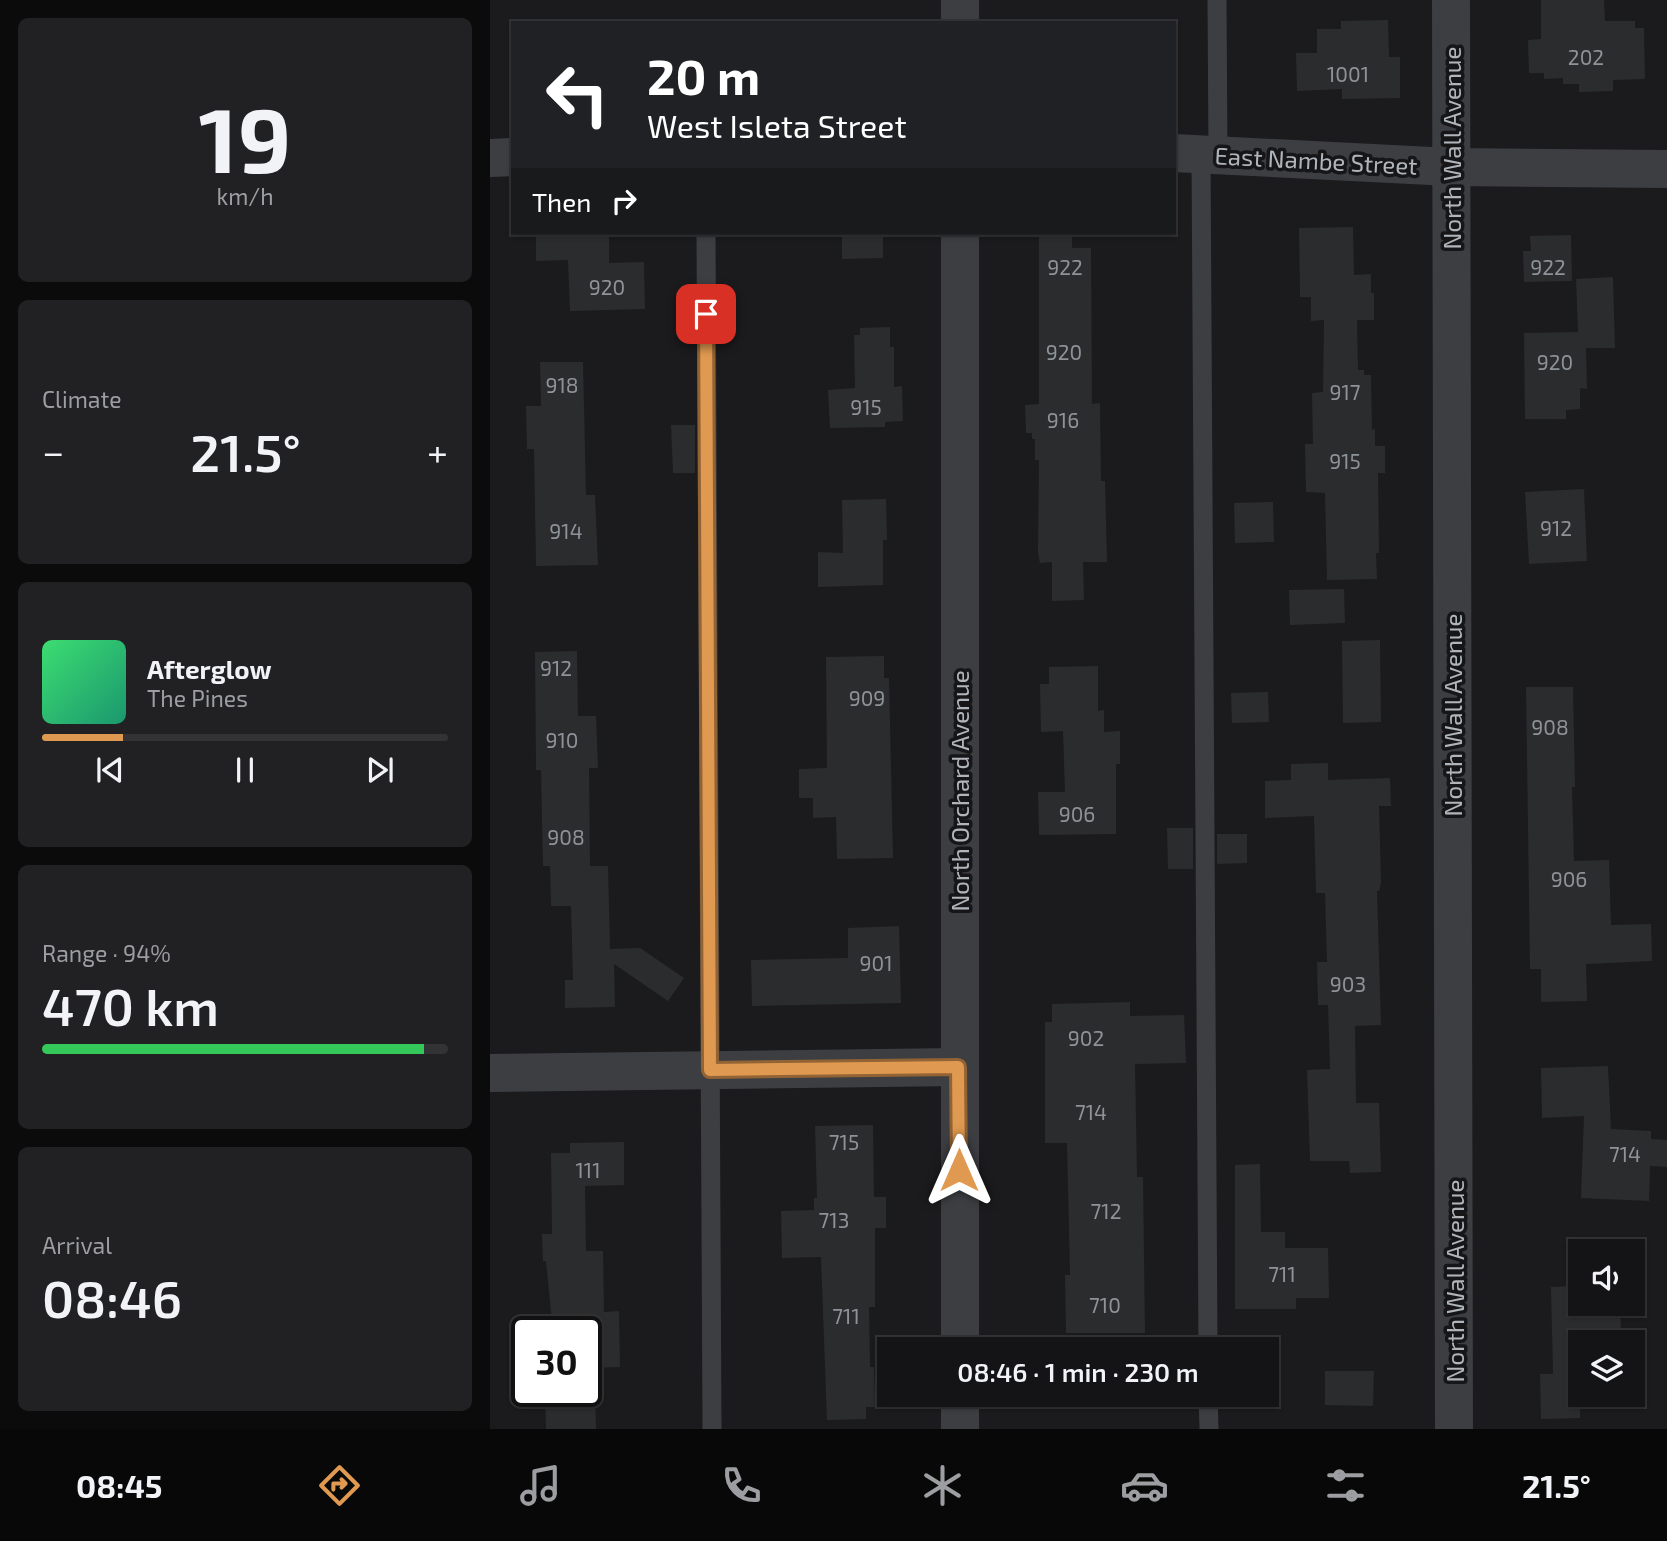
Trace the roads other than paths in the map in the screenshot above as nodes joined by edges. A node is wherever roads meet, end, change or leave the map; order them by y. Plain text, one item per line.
1 (960, 0) edge
2 (1217, 0) edge
3 (1451, 0) edge
4 (960, 21) edge
5 (1198, 154) edge
6 (511, 157) edge
7 (490, 158) edge
8 (1451, 167) junction
9 (1667, 169) edge
10 (706, 235) edge
11 (961, 235) edge
12 (958, 1067) junction
13 (710, 1070) junction
14 (490, 1073) edge
15 (960, 1337) edge
16 (1208, 1337) edge
17 (960, 1407) edge
18 (1209, 1407) edge
19 (712, 1429) edge
20 (960, 1429) edge
21 (1209, 1429) edge
22 (1454, 1429) edge

1 - 4 street
2 - 5 lane
3 - 8 street, North Wall Avenue
5 - 8 street, East Nambe Street
5 - 16 lane
6 - 7 street
8 - 9 street, East Nambe Street
8 - 22 street, North Wall Avenue
10 - 13 lane
11 - 12 street, North Orchard Avenue
12 - 13 street
12 - 15 street, North Orchard Avenue
13 - 14 street
13 - 19 lane
17 - 20 street
18 - 21 lane

